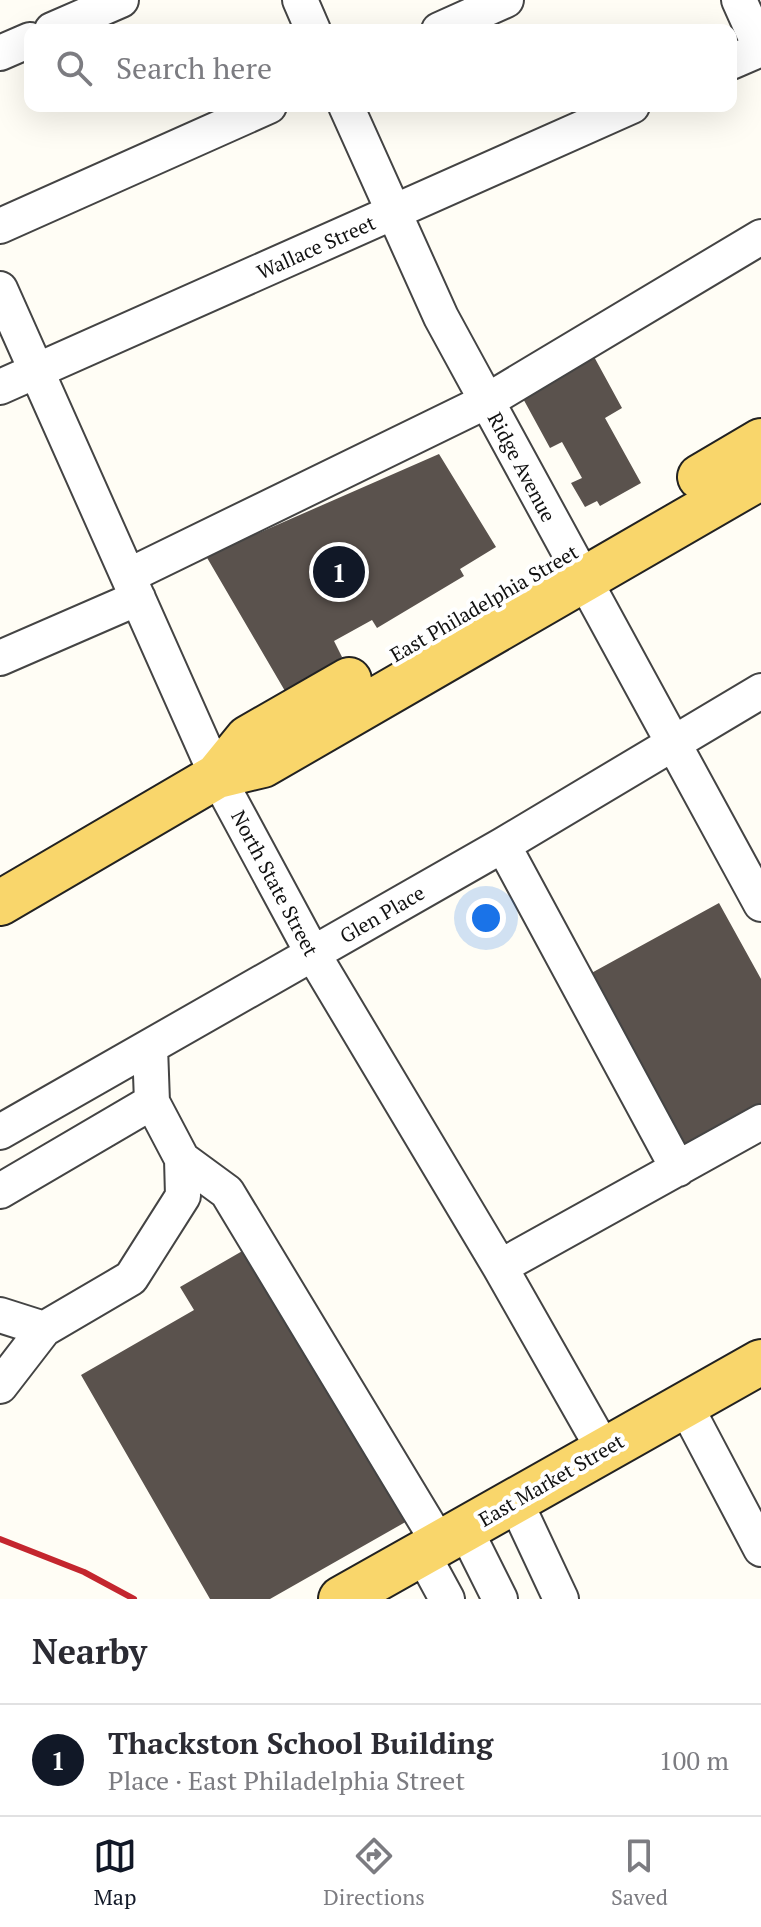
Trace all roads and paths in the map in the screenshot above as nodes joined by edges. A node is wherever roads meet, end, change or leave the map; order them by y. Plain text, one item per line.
1 (121, 0) edge
2 (300, 0) edge
3 (506, 0) edge
4 (739, 0) edge
5 (66, 24) edge
6 (310, 24) edge
7 (452, 24) edge
8 (24, 43) edge
9 (761, 49) edge
10 (0, 53) edge
11 (737, 59) edge
12 (256, 112) edge
13 (349, 112) edge
14 (619, 112) edge
15 (392, 213) junction
16 (0, 226) edge
17 (761, 237) edge
18 (0, 289) edge
19 (36, 371) junction
20 (0, 387) edge
21 (487, 401) junction
22 (761, 441) edge
23 (761, 477) edge
24 (576, 567) junction
25 (133, 587) junction
26 (0, 658) edge
27 (761, 691) edge
28 (673, 742) junction
29 (217, 776) junction
30 (503, 845) junction
31 (0, 903) edge
32 (761, 904) edge
33 (313, 954) junction
34 (150, 1047) junction
35 (152, 1102) junction
36 (761, 1122) edge
37 (0, 1132) edge
38 (182, 1159) junction
39 (678, 1169) junction
40 (0, 1191) edge
41 (500, 1267) junction
42 (0, 1315) edge
43 (44, 1329) junction
44 (761, 1362) edge
45 (0, 1386) edge
46 (685, 1405) junction
47 (604, 1450) junction
48 (515, 1501) junction
49 (442, 1542) junction
50 (761, 1549) edge
51 (341, 1599) edge
52 (447, 1599) edge
53 (500, 1599) edge
54 (561, 1599) edge

1 - 5 street
2 - 6 street
3 - 7 street
4 - 9 street
8 - 10 street
9 - 11 street
12 - 16 street
13 - 15 street, Ridge Avenue
14 - 15 street, Wallace Street
15 - 19 street, Wallace Street
15 - 21 street, Ridge Avenue
17 - 21 street
18 - 19 street, North State Street
19 - 20 street, Wallace Street
19 - 25 street, North State Street
21 - 24 street, Ridge Avenue
21 - 25 street
22 - 24 main road, East Philadelphia Street
23 - 24 main road, East Philadelphia Street
24 - 28 street, Ridge Avenue
24 - 29 main road, East Philadelphia Street
25 - 26 street
25 - 29 street, North State Street
27 - 28 street, Glen Place
28 - 30 street, Glen Place
28 - 32 street, Ridge Avenue
29 - 31 main road, East Philadelphia Street
29 - 33 street, North State Street
30 - 33 street, Glen Place
30 - 39 street
33 - 34 street, Glen Place
33 - 41 street, North State Street
34 - 35 street
34 - 37 street, Glen Place
35 - 38 street
35 - 40 street
36 - 39 street
38 - 43 street
38 - 49 street
39 - 41 street
41 - 47 street, North State Street
42 - 43 street
43 - 45 street
44 - 46 main road, East Market Street
46 - 47 main road, East Market Street
46 - 50 street
47 - 48 main road, East Market Street
48 - 49 main road, East Market Street
48 - 54 street
49 - 51 main road, East Market Street
49 - 52 street
49 - 53 street

